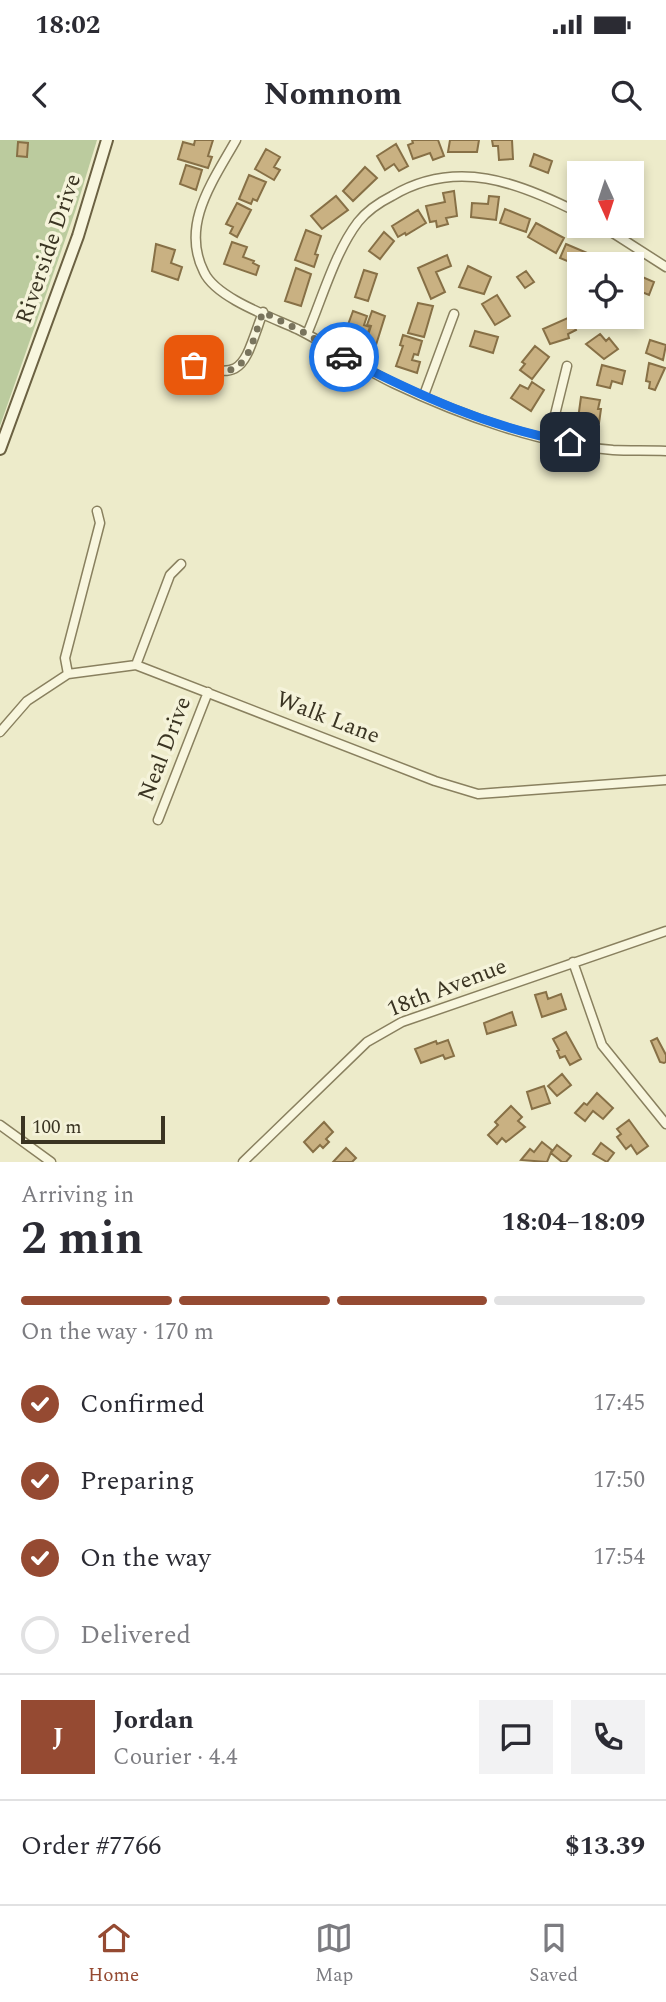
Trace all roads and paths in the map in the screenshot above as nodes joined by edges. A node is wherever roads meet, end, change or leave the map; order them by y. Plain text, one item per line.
1 (107, 140) edge
2 (236, 140) edge
3 (567, 207) edge
4 (621, 238) edge
5 (666, 267) edge
6 (263, 312) junction
7 (454, 314) dead end
8 (307, 334) junction
9 (180, 359) dead end
10 (567, 366) dead end
11 (424, 395) junction
12 (550, 439) junction
13 (0, 449) edge
14 (666, 451) edge
15 (97, 511) dead end
16 (181, 564) dead end
17 (136, 665) junction
18 (68, 674) junction
19 (208, 692) junction
20 (0, 732) edge
21 (666, 780) edge
22 (158, 820) dead end
23 (666, 931) edge
24 (573, 962) junction
25 (666, 1124) edge
26 (0, 1125) edge
27 (51, 1162) edge
28 (243, 1162) edge

1 - 13 main road, Riverside Drive
2 - 6 street
3 - 8 street
4 - 5 street
6 - 8 street
6 - 9 street
7 - 11 street
8 - 11 street
10 - 12 street
11 - 12 street
12 - 14 street
15 - 18 street
16 - 17 street
17 - 18 street, Walk Lane
17 - 19 street, Walk Lane
18 - 20 street, Walk Lane
19 - 21 street, Walk Lane
19 - 22 street, Neal Drive
23 - 24 street, 18th Avenue
24 - 25 street
24 - 28 street, 18th Avenue
26 - 27 street

